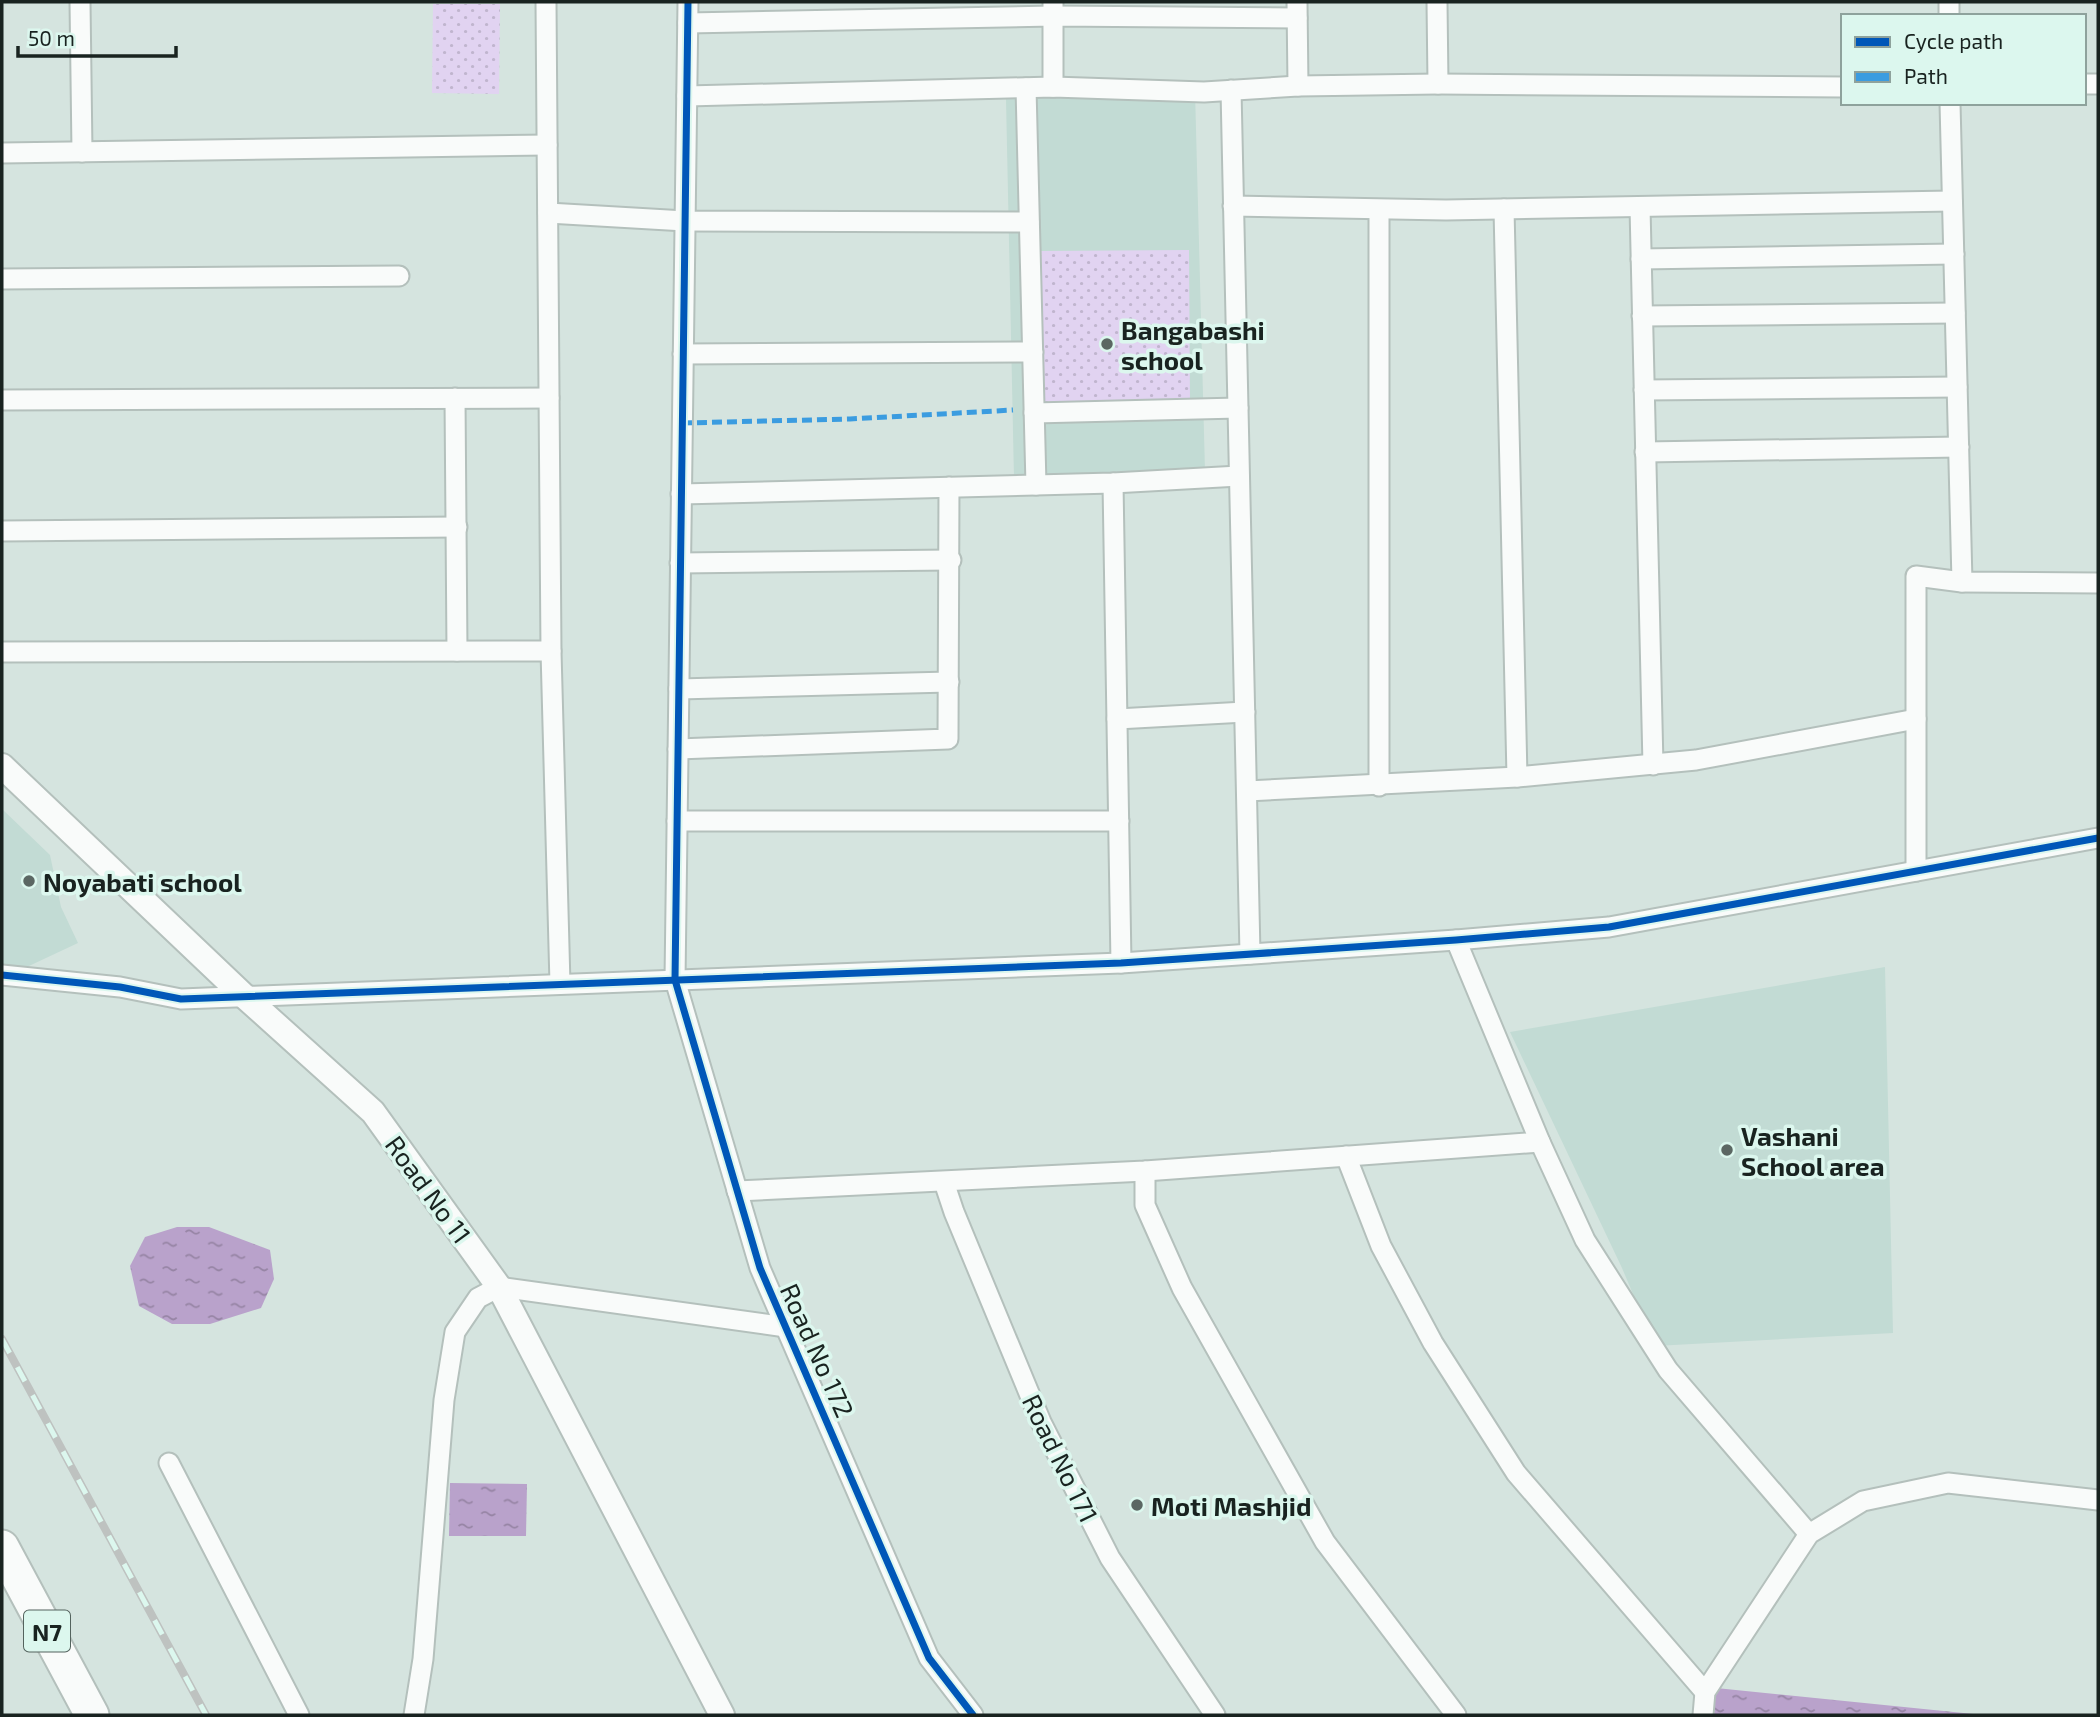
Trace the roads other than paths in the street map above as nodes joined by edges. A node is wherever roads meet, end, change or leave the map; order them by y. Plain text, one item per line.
1 (80, 2) edge
2 (546, 2) edge
3 (688, 2) edge
4 (1437, 2) edge
5 (1053, 9) edge
6 (1297, 10) edge
7 (688, 23) junction
8 (1438, 84) junction
9 (1298, 86) junction
10 (1053, 87) junction
11 (1841, 87) edge
12 (1026, 88) junction
13 (1231, 90) junction
14 (687, 96) junction
15 (1950, 105) edge
16 (547, 145) junction
17 (82, 152) junction
18 (2, 153) edge
19 (1952, 201) junction
20 (1233, 206) junction
21 (1640, 207) junction
22 (1504, 209) junction
23 (1380, 211) junction
24 (548, 213) junction
25 (685, 221) junction
26 (1030, 222) junction
27 (1954, 254) junction
28 (1641, 259) junction
29 (399, 276) dead end
30 (2, 279) edge
31 (1955, 313) junction
32 (1642, 316) junction
33 (1033, 352) junction
34 (683, 354) junction
35 (1957, 387) junction
36 (1644, 390) junction
37 (455, 398) junction
38 (549, 398) junction
39 (2, 400) edge
40 (1238, 408) junction
41 (1034, 414) junction
42 (1959, 447) junction
43 (1646, 452) junction
44 (1239, 476) junction
45 (1112, 483) junction
46 (1036, 485) junction
47 (949, 487) junction
48 (681, 494) junction
49 (457, 527) junction
50 (2, 531) edge
51 (951, 560) junction
52 (680, 563) junction
53 (1962, 582) junction
54 (2098, 583) edge
55 (457, 651) junction
56 (551, 651) junction
57 (2, 652) edge
58 (949, 682) junction
59 (679, 689) junction
60 (1245, 712) junction
61 (1117, 719) junction
62 (1916, 719) junction
63 (678, 749) junction
64 (1653, 765) junction
65 (2, 766) edge
66 (1517, 777) junction
67 (1379, 786) junction
68 (1247, 791) junction
69 (677, 821) junction
70 (1119, 821) junction
71 (2098, 838) edge
72 (1916, 871) junction
73 (1456, 940) junction
74 (1250, 954) junction
75 (1121, 963) junction
76 (2, 975) edge
77 (675, 981) junction
78 (560, 984) junction
79 (243, 995) junction
80 (1540, 1142) junction
81 (1346, 1156) junction
82 (1145, 1171) junction
83 (944, 1182) junction
84 (737, 1191) junction
85 (499, 1287) junction
86 (786, 1327) junction
87 (169, 1463) dead end
88 (2098, 1500) edge
89 (1809, 1534) junction
90 (2, 1546) edge
91 (1705, 1692) junction
92 (92, 1715) edge
93 (299, 1715) edge
94 (414, 1715) edge
95 (722, 1715) edge
96 (973, 1715) edge
97 (1215, 1715) edge
98 (1457, 1715) edge
99 (1703, 1715) edge

1 - 17 street
2 - 16 street
3 - 7 street, Road No 172
4 - 8 street
5 - 6 street
5 - 7 street
5 - 10 street
6 - 9 street
7 - 14 street, Road No 172
8 - 9 street
8 - 11 street
9 - 13 street
10 - 12 street
10 - 13 street
12 - 14 street
12 - 26 street
13 - 20 street
14 - 25 street, Road No 172
15 - 19 street
16 - 17 street
16 - 24 street
17 - 18 street
19 - 21 street
19 - 27 street
20 - 23 street
20 - 40 street
21 - 22 street
21 - 28 street
22 - 23 street
22 - 66 street
23 - 67 street
24 - 25 street
24 - 38 street
25 - 26 street
25 - 34 street, Road No 172
26 - 33 street
27 - 28 street
27 - 31 street
28 - 32 street
29 - 30 street
31 - 32 street
31 - 35 street
32 - 36 street
33 - 34 street
33 - 41 street
34 - 48 street, Road No 172
35 - 36 street
35 - 42 street
36 - 43 street
37 - 38 street
37 - 39 street
37 - 49 street
38 - 56 street
40 - 41 street
40 - 44 street
41 - 46 street
42 - 43 street
42 - 53 street
43 - 64 street
44 - 45 street
44 - 60 street
45 - 46 street
45 - 61 street
46 - 47 street
47 - 48 street
47 - 51 street
48 - 52 street, Road No 172
49 - 50 street
49 - 55 street
51 - 52 street
51 - 58 street
52 - 59 street, Road No 172
53 - 54 street
53 - 62 street
55 - 56 street
55 - 57 street
56 - 78 street
58 - 59 street
58 - 63 street
59 - 63 street, Road No 172
60 - 61 street
60 - 68 street
61 - 70 street
62 - 64 street
62 - 72 street
63 - 69 street, Road No 172
64 - 66 street
65 - 79 street, Road No 11
66 - 67 street
67 - 68 street
68 - 74 street
69 - 70 street
69 - 77 street, Road No 172
70 - 75 street
71 - 72 street
72 - 73 street
73 - 74 street
73 - 80 street
74 - 75 street
75 - 77 street
76 - 79 street
77 - 78 street
77 - 84 street, Road No 172
78 - 79 street
79 - 85 street, Road No 11
80 - 81 street
80 - 89 street
81 - 82 street
81 - 91 street
82 - 83 street
82 - 98 street
83 - 84 street
83 - 97 street, Road No 171
84 - 86 street, Road No 172
85 - 86 street
85 - 94 street
85 - 95 street, Road No 11
86 - 96 street, Road No 172
87 - 93 street
88 - 89 street
89 - 91 street
90 - 92 highway, N7
91 - 99 street

